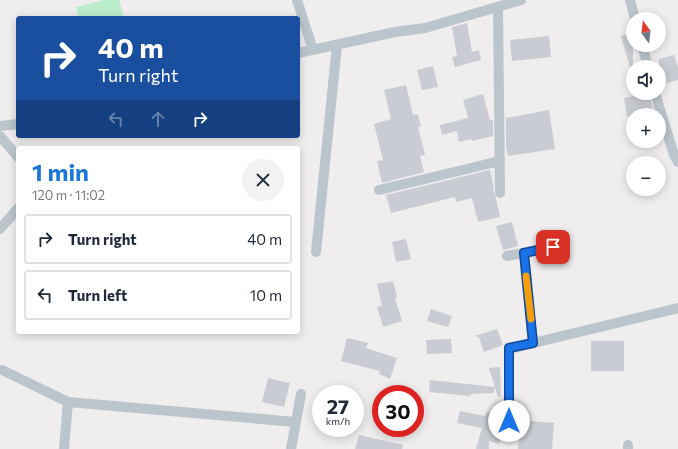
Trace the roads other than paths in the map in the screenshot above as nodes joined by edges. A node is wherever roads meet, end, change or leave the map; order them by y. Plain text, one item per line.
1 (298, 0) edge
2 (521, 0) edge
3 (630, 0) edge
4 (498, 7) junction
5 (633, 12) edge
6 (337, 45) junction
7 (313, 50) junction
8 (300, 53) edge
9 (657, 100) edge
10 (16, 124) edge
11 (0, 126) edge
12 (0, 136) edge
13 (16, 155) edge
14 (500, 160) junction
15 (678, 162) edge
16 (379, 190) dead end
17 (500, 193) dead end
18 (16, 210) edge
19 (0, 229) edge
20 (553, 247) dead end
21 (316, 252) dead end
22 (524, 253) junction
23 (507, 256) dead end
24 (678, 308) edge
25 (533, 343) junction
26 (2, 370) dead end
27 (301, 394) dead end
28 (68, 402) junction
29 (509, 421) dead end
30 (295, 422) junction
31 (64, 449) edge
32 (291, 449) edge

1 - 7 street
2 - 4 street
3 - 5 street
4 - 6 street
4 - 14 street
6 - 7 street
6 - 21 street
7 - 8 street
9 - 15 street
10 - 11 street
12 - 13 street
14 - 16 street
14 - 17 street
18 - 19 street
20 - 22 street
22 - 23 street
22 - 25 street
24 - 25 street
25 - 29 street
26 - 28 street
27 - 30 street
28 - 30 street
28 - 31 street
30 - 32 street

